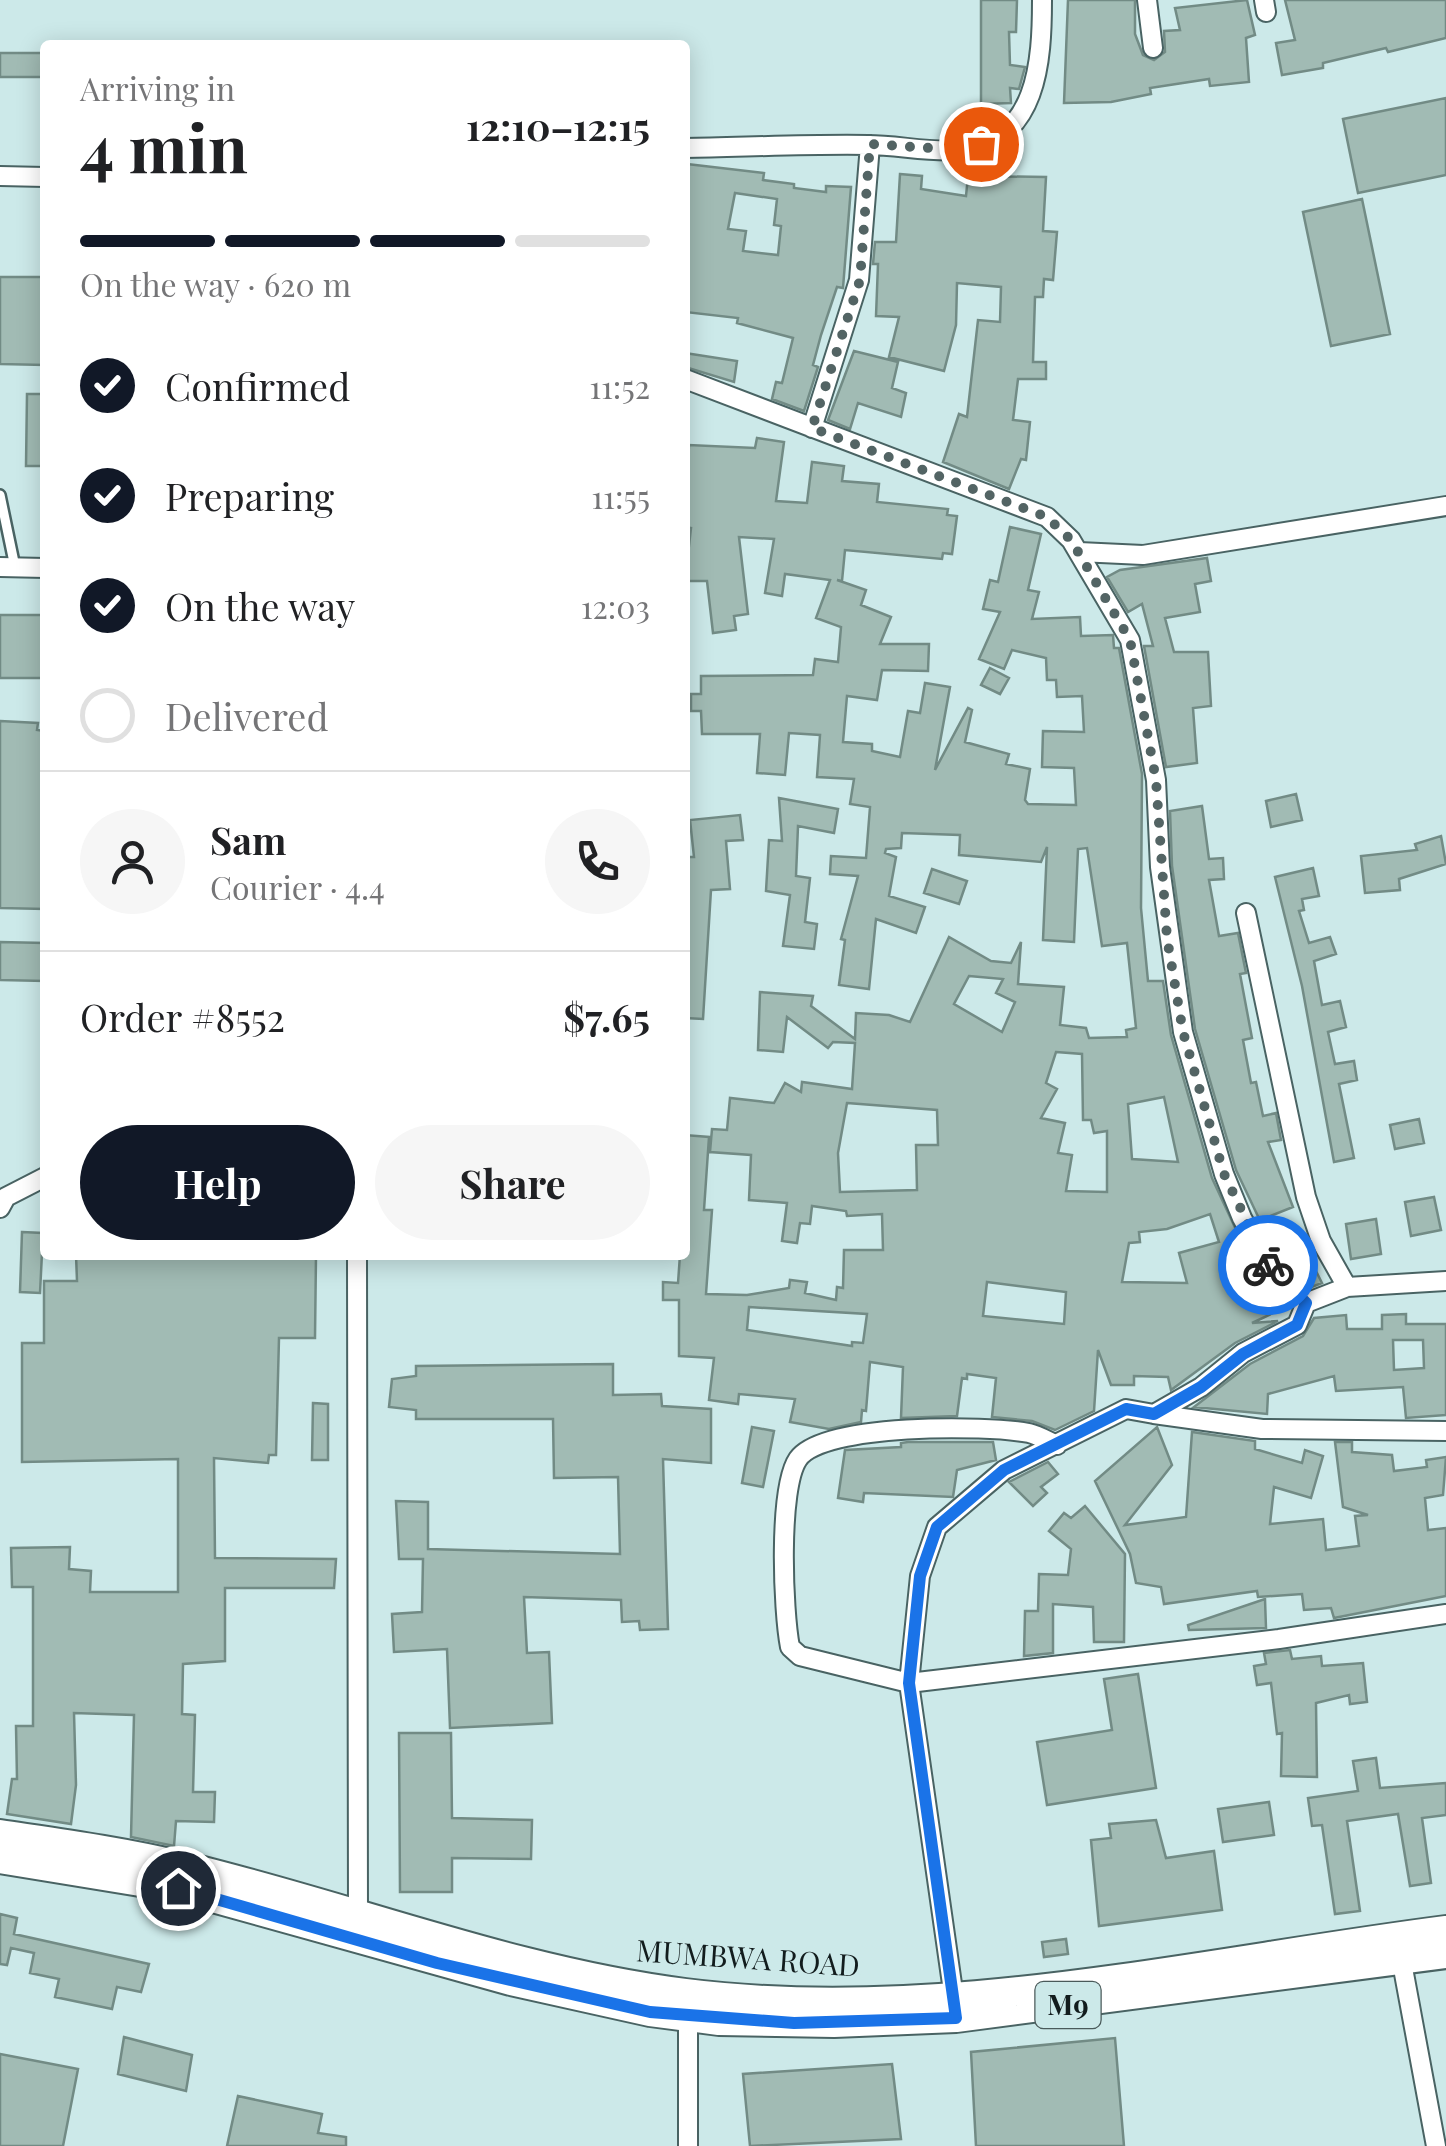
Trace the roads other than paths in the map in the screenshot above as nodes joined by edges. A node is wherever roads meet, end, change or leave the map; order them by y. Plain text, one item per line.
1 (1042, 0) edge
2 (1147, 0) edge
3 (1153, 48) dead end
4 (870, 144) junction
5 (690, 148) edge
6 (0, 176) edge
7 (40, 177) edge
8 (690, 381) edge
9 (812, 428) junction
10 (0, 496) edge
11 (1446, 506) edge
12 (1079, 552) junction
13 (8, 567) edge
14 (40, 568) edge
15 (1246, 914) dead end
16 (40, 1180) edge
17 (0, 1208) edge
18 (357, 1260) edge
19 (1446, 1281) edge
20 (1347, 1287) junction
21 (1306, 1303) junction
22 (1154, 1414) junction
23 (1446, 1430) edge
24 (1057, 1445) junction
25 (1446, 1614) edge
26 (909, 1683) junction
27 (0, 1834) edge
28 (0, 1859) edge
29 (358, 1928) junction
30 (1446, 1930) edge
31 (1399, 1948) junction
32 (1446, 1954) edge
33 (688, 2006) junction
34 (955, 2006) junction
35 (688, 2146) edge
36 (1436, 2146) edge

1 - 4 street
2 - 3 street
4 - 5 street
4 - 9 street
6 - 7 street
8 - 9 street
9 - 12 street
10 - 13 lane
11 - 12 street
12 - 21 street
13 - 14 street
15 - 20 street
16 - 17 street
18 - 29 street
19 - 20 street
20 - 21 street
21 - 22 street
22 - 23 street
22 - 24 street
24 - 26 street
24 - 26 street
25 - 26 street
26 - 34 street
27 - 29 main road, MUMBWA ROAD / M9
28 - 29 main road, MUMBWA ROAD / M9
29 - 33 main road, MUMBWA ROAD / M9
30 - 31 main road, MUMBWA ROAD / M9
31 - 32 main road, MUMBWA ROAD / M9
31 - 34 main road, MUMBWA ROAD / M9
31 - 36 street
33 - 34 main road, MUMBWA ROAD / M9
33 - 35 street

